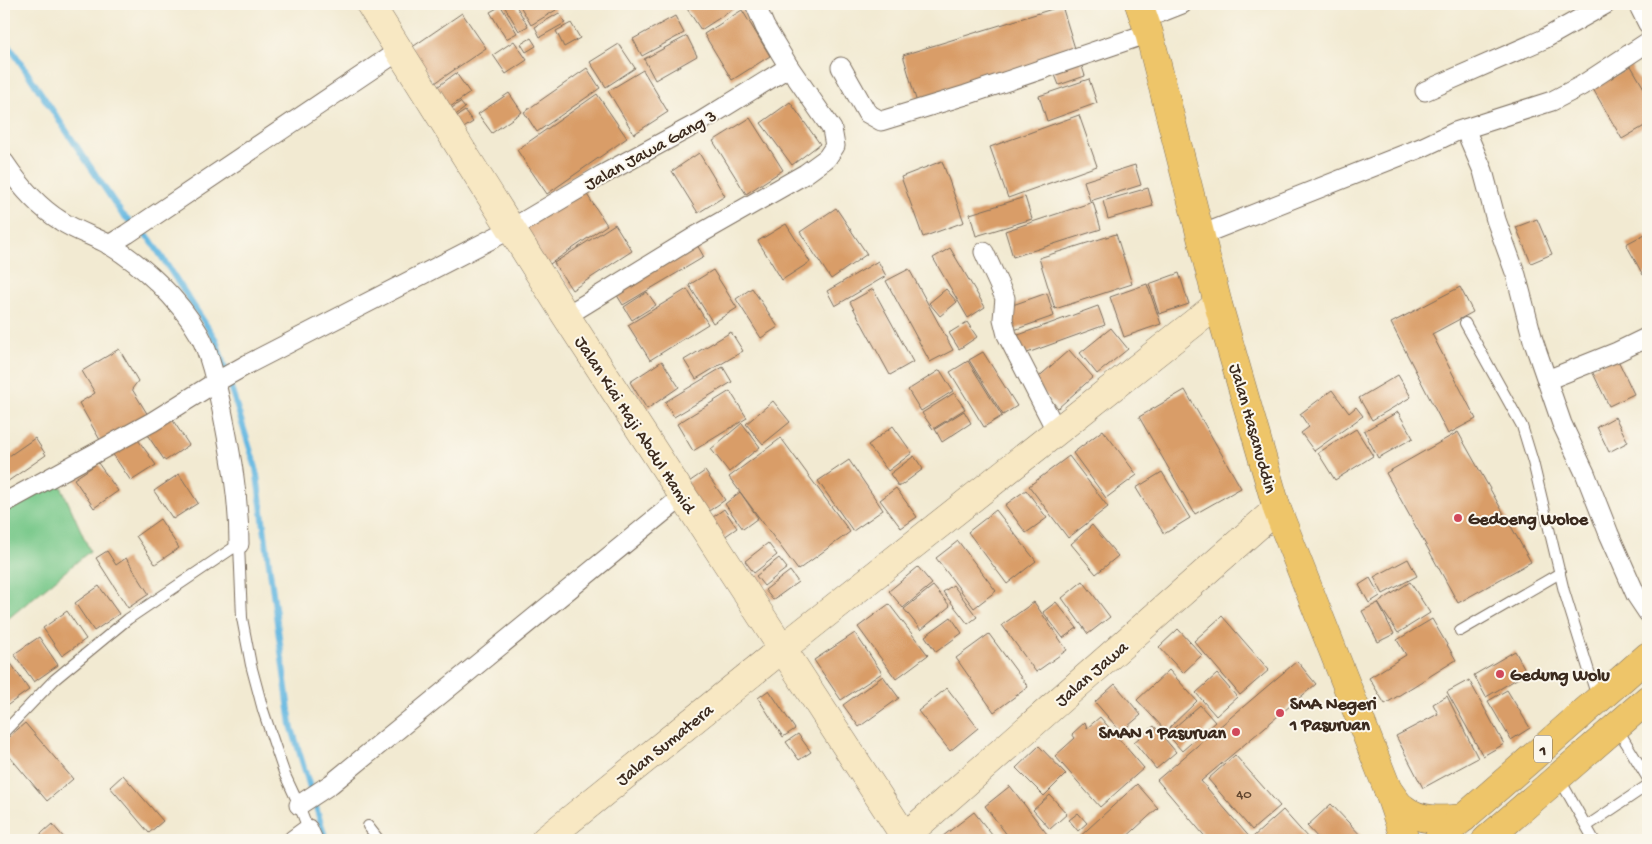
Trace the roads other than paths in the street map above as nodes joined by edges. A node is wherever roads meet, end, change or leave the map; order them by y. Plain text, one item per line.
1 (755, 4) edge
2 (1182, 4) edge
3 (1606, 4) edge
4 (1638, 4) edge
5 (379, 7) edge
6 (1144, 19) edge
7 (1648, 24) edge
8 (1648, 42) edge
9 (400, 50) junction
10 (789, 67) junction
11 (840, 67) dead end
12 (1425, 91) dead end
13 (1465, 130) junction
14 (4, 162) edge
15 (511, 229) junction
16 (1201, 235) junction
17 (109, 244) junction
18 (984, 252) dead end
19 (1218, 304) junction
20 (566, 316) junction
21 (1465, 323) dead end
22 (1648, 337) edge
23 (220, 380) junction
24 (1547, 380) junction
25 (1057, 432) junction
26 (682, 496) junction
27 (4, 503) edge
28 (1278, 509) junction
29 (239, 544) junction
30 (1560, 573) junction
31 (1648, 613) edge
32 (1460, 631) dead end
33 (783, 648) junction
34 (1648, 656) edge
35 (1648, 699) edge
36 (1598, 700) junction
37 (1616, 727) junction
38 (4, 732) edge
39 (1559, 777) junction
40 (1648, 779) edge
41 (1648, 785) edge
42 (1388, 790) junction
43 (302, 803) junction
44 (1464, 818) junction
45 (368, 826) dead end
46 (1587, 826) junction
47 (304, 837) edge
48 (904, 839) edge
49 (379, 840) edge
50 (545, 840) edge
51 (1405, 840) edge
52 (1438, 840) edge
53 (1486, 840) edge
54 (1594, 840) edge

1 - 10 street
2 - 6 street
3 - 12 street
4 - 7 street
5 - 9 street, Jalan Kiai Haji Abdul Hamid
6 - 11 street
6 - 16 main road, Jalan Hasanuddin
8 - 13 street
9 - 15 street, Jalan Kiai Haji Abdul Hamid
9 - 17 street
10 - 15 street, Jalan Jawa Gang 3
10 - 20 street
13 - 16 street
13 - 24 street
14 - 17 street
15 - 20 street, Jalan Kiai Haji Abdul Hamid
15 - 23 street, Jalan Jawa Gang 3
16 - 19 main road, Jalan Hasanuddin
17 - 23 street
18 - 25 street
19 - 25 street, Jalan Sumatera
19 - 28 main road, Jalan Hasanuddin
20 - 26 street, Jalan Kiai Haji Abdul Hamid
21 - 30 lane
22 - 24 street
23 - 27 street, Jalan Jawa Gang 3
23 - 29 street
24 - 31 street
25 - 33 street, Jalan Sumatera
26 - 33 street, Jalan Kiai Haji Abdul Hamid
26 - 43 street
28 - 42 main road, Jalan Hasanuddin
28 - 48 street, Jalan Jawa
29 - 38 lane
29 - 43 lane
30 - 32 lane
30 - 36 lane
33 - 48 street, Jalan Kiai Haji Abdul Hamid
33 - 50 street, Jalan Sumatera
34 - 36 main road, 1
35 - 37 main road, 1
36 - 44 main road, 1
37 - 39 main road, 1
37 - 40 lane
39 - 46 lane
39 - 53 main road, 1
41 - 46 lane
42 - 44 main road
42 - 51 main road, Jalan Hasanuddin
43 - 47 lane
44 - 52 main road, 1
45 - 49 lane
46 - 54 lane

